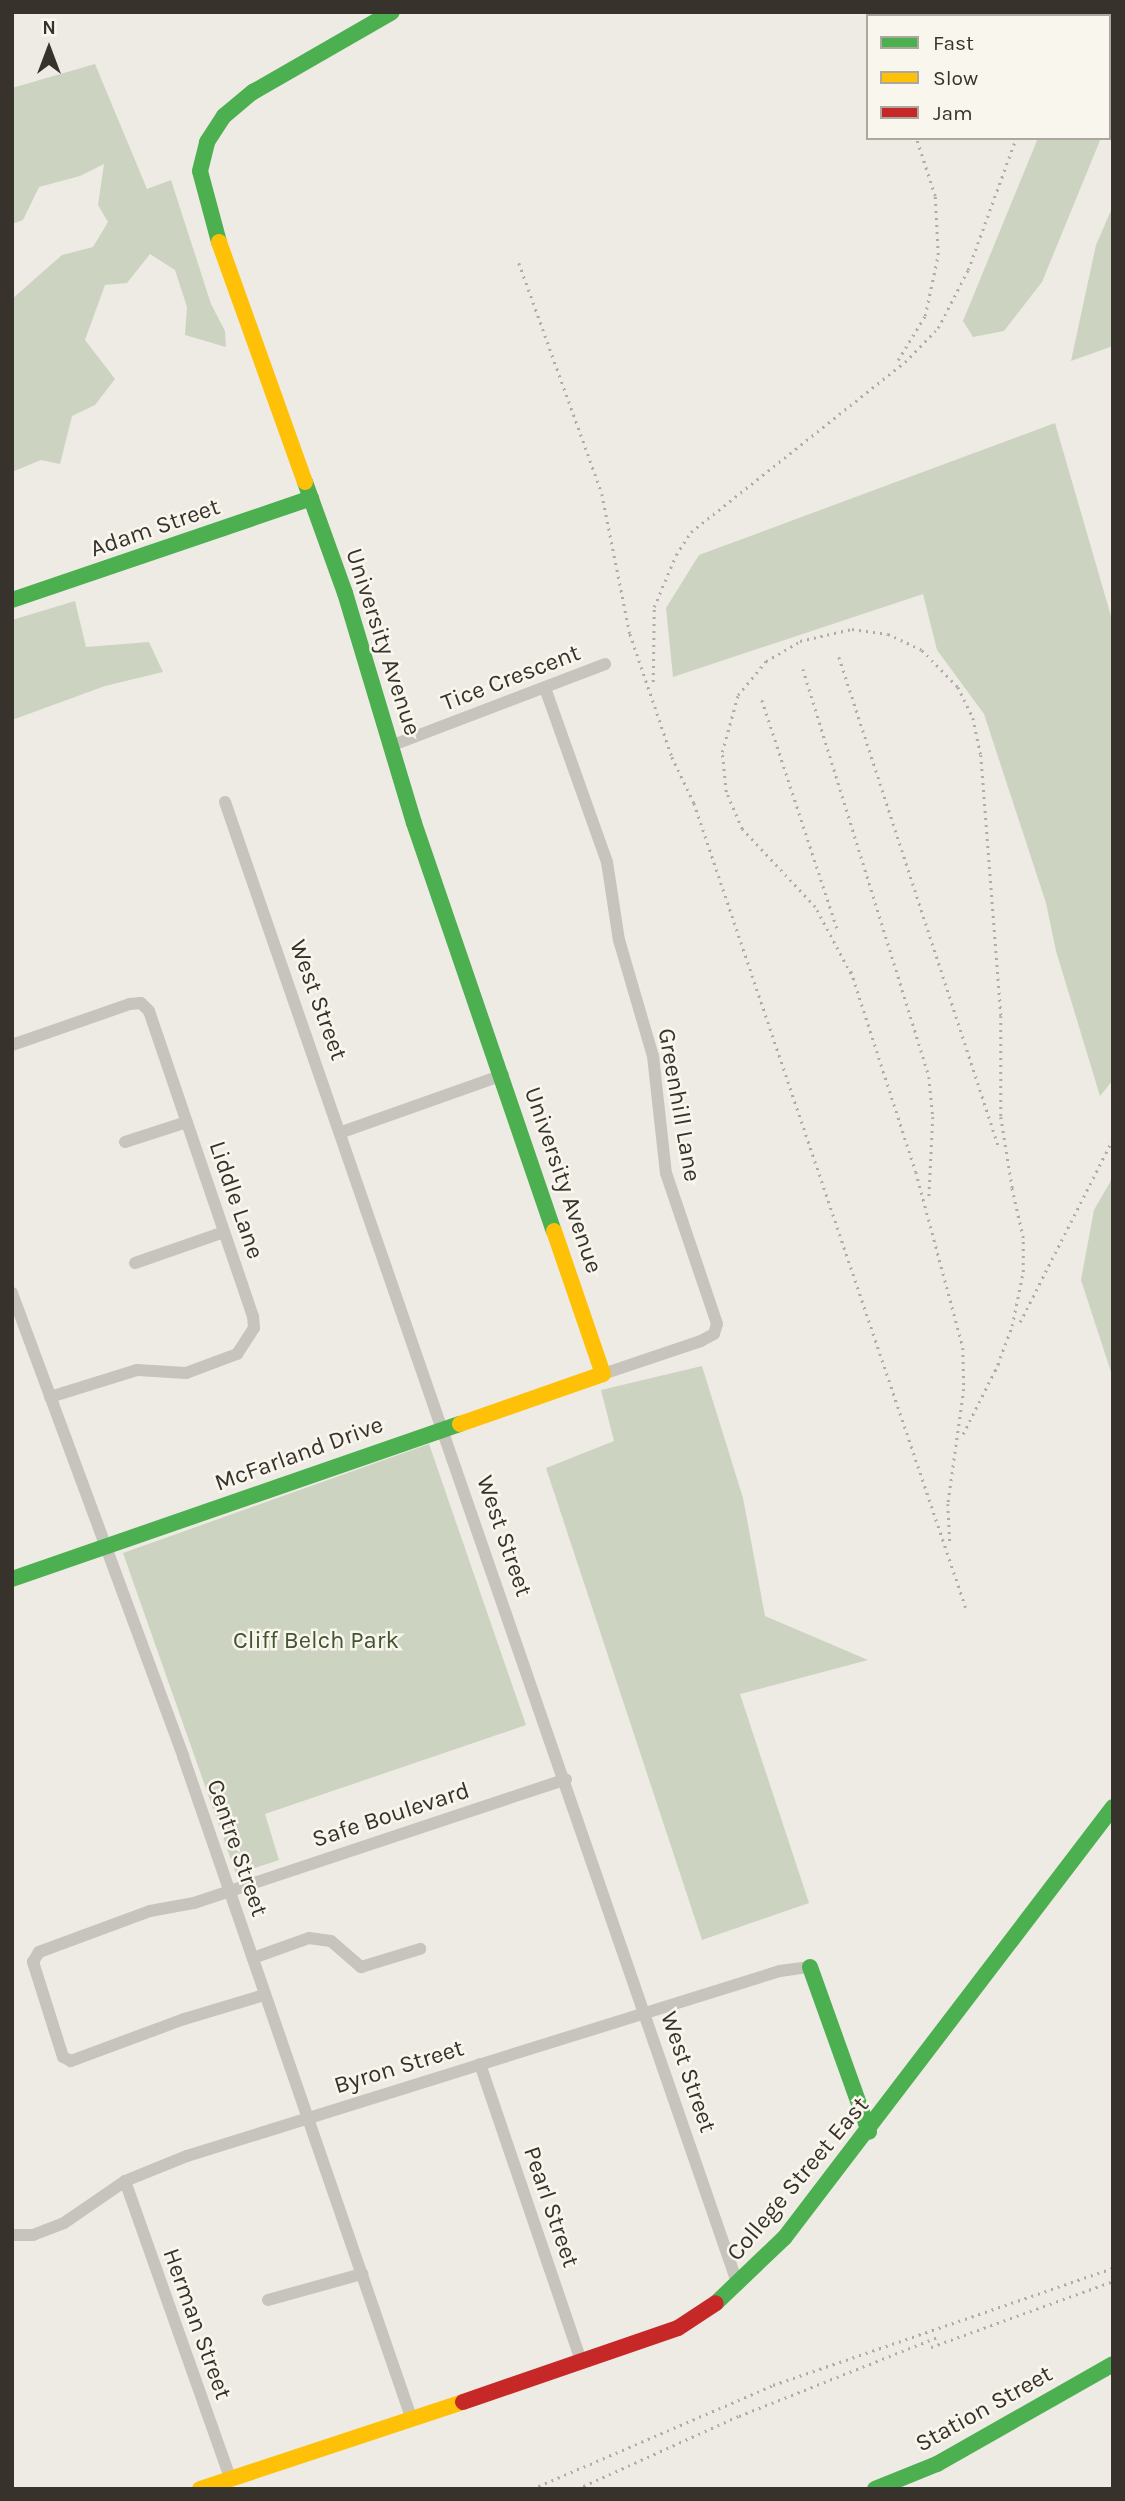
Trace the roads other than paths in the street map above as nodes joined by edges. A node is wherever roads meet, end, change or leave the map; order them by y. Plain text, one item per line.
1 (392, 12) edge
2 (312, 498) junction
3 (12, 600) edge
4 (605, 664) dead end
5 (545, 688) junction
6 (393, 745) junction
7 (225, 802) dead end
8 (12, 1045) edge
9 (503, 1075) junction
10 (187, 1122) junction
11 (342, 1132) junction
12 (125, 1142) dead end
13 (224, 1231) junction
14 (135, 1263) dead end
15 (12, 1293) edge
16 (603, 1374) junction
17 (50, 1397) junction
18 (444, 1426) junction
19 (106, 1544) junction
20 (12, 1579) edge
21 (566, 1779) junction
22 (1113, 1807) edge
23 (229, 1891) junction
24 (420, 1949) dead end
25 (253, 1958) junction
26 (810, 1967) joint
27 (264, 1995) junction
28 (647, 2015) junction
29 (480, 2064) junction
30 (307, 2117) junction
31 (869, 2132) junction
32 (125, 2181) junction
33 (12, 2235) edge
34 (362, 2274) junction
35 (738, 2285) junction
36 (268, 2300) dead end
37 (582, 2363) junction
38 (1113, 2364) edge
39 (412, 2420) junction
40 (230, 2480) junction
41 (200, 2489) edge
42 (875, 2489) edge

1 - 2 street, University Avenue
2 - 3 street, Adam Street
2 - 6 street, University Avenue
4 - 5 street, Tice Crescent
5 - 6 street, Tice Crescent
5 - 16 street, Greenhill Lane
6 - 9 street, University Avenue
7 - 11 street, West Street
8 - 10 street, Liddle Lane
9 - 11 street
9 - 16 street, University Avenue
10 - 12 street
10 - 13 street, Liddle Lane
11 - 18 street, West Street
13 - 14 street
13 - 17 street, Liddle Lane
15 - 17 street, Centre Street
16 - 18 street, McFarland Drive
17 - 19 street, Centre Street
18 - 19 street, McFarland Drive
18 - 21 street, West Street
19 - 20 street, McFarland Drive
19 - 23 street, Centre Street
21 - 23 street, Safe Boulevard
21 - 28 street, West Street
22 - 31 street, College Street East
23 - 25 street, Centre Street
23 - 27 street, Safe Boulevard
24 - 25 street
25 - 27 street, Centre Street
26 - 28 street, Byron Street
26 - 31 street
27 - 30 street, Centre Street
28 - 29 street, Byron Street
28 - 35 street, West Street
29 - 30 street, Byron Street
29 - 37 street, Pearl Street
30 - 32 street, Byron Street
30 - 34 street, Centre Street
31 - 35 street, College Street East
32 - 33 street, Byron Street
32 - 40 street, Herman Street
34 - 36 street
34 - 39 street, Centre Street
35 - 37 street, College Street East
37 - 39 street, College Street East
38 - 42 street, Station Street
39 - 40 street, College Street East
40 - 41 street, College Street East

